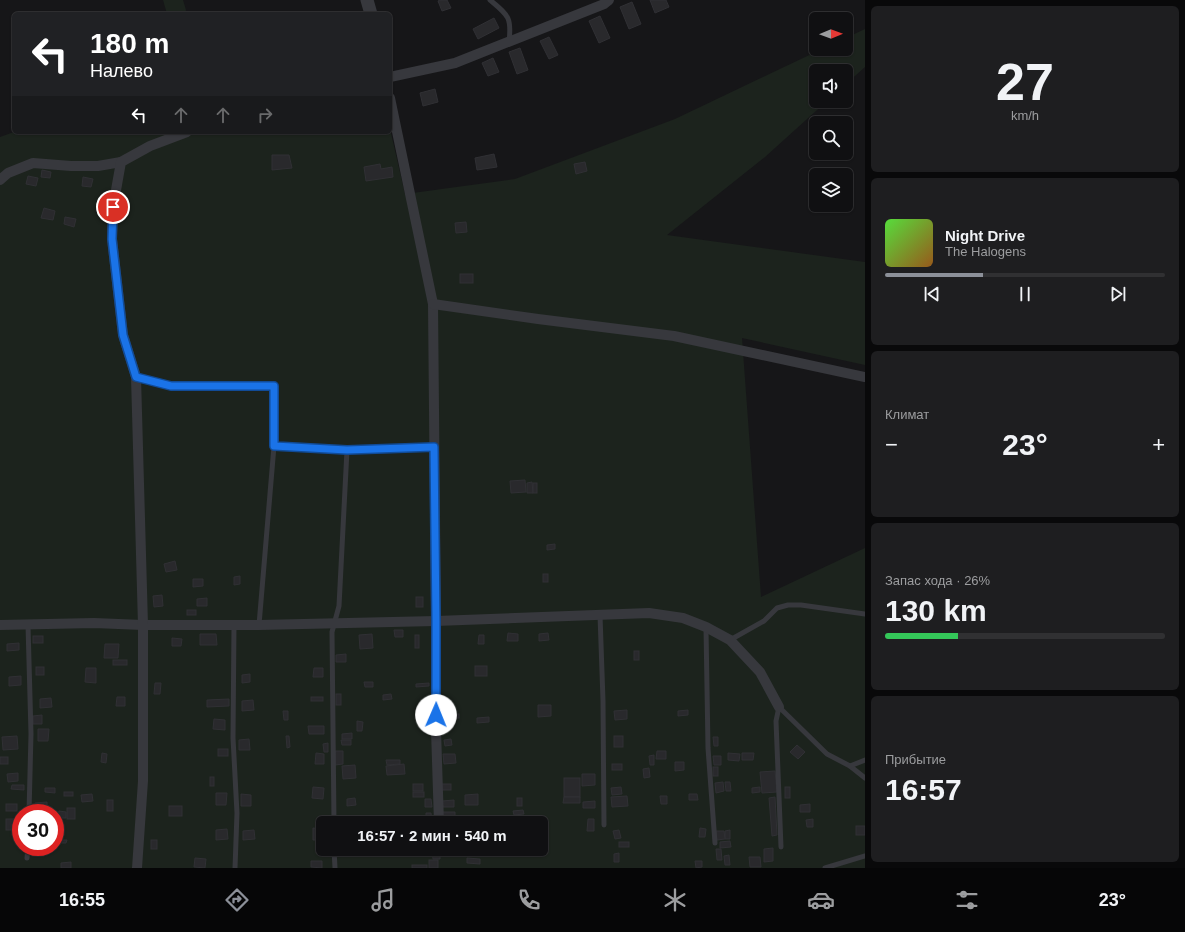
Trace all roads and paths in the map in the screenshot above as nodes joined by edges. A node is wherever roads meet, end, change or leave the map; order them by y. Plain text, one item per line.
1 (367, 0) edge
2 (490, 0) edge
3 (609, 0) edge
4 (370, 12) edge
5 (509, 42) junction
6 (392, 77) edge
7 (392, 108) edge
8 (182, 134) edge
9 (121, 162) junction
10 (0, 180) edge
11 (433, 304) junction
12 (136, 377) junction
13 (865, 377) edge
14 (274, 446) junction
15 (434, 447) junction
16 (347, 450) junction
17 (865, 614) edge
18 (600, 615) junction
19 (436, 621) junction
20 (334, 623) junction
21 (234, 624) junction
22 (0, 625) edge
23 (28, 625) junction
24 (142, 625) junction
25 (259, 625) junction
26 (706, 627) junction
27 (730, 640) junction
28 (779, 707) junction
29 (865, 760) edge
30 (850, 766) junction
31 (865, 778) edge
32 (29, 804) edge
33 (334, 816) edge
34 (439, 816) edge
35 (604, 825) dead end
36 (715, 843) dead end
37 (781, 847) dead end
38 (334, 856) edge
39 (865, 856) edge
40 (137, 868) edge
41 (235, 868) edge
42 (335, 868) edge
43 (825, 868) edge

1 - 4 street
2 - 5 lane
3 - 5 street
5 - 6 street
7 - 11 street
8 - 9 street
9 - 10 street
9 - 12 street
11 - 13 street
11 - 15 street
12 - 14 lane
12 - 24 street
14 - 16 lane
14 - 25 lane
15 - 16 lane
15 - 19 street
16 - 20 lane
17 - 27 lane
18 - 19 street
18 - 26 street
18 - 35 lane
19 - 20 street
19 - 34 street
20 - 25 street
20 - 33 lane
21 - 24 street
21 - 25 street
21 - 41 lane
22 - 23 street
23 - 24 street
23 - 32 lane
24 - 40 street
26 - 27 street
26 - 36 lane
27 - 28 street
28 - 30 lane
28 - 37 lane
29 - 30 lane
30 - 31 lane
38 - 42 lane
39 - 43 lane

